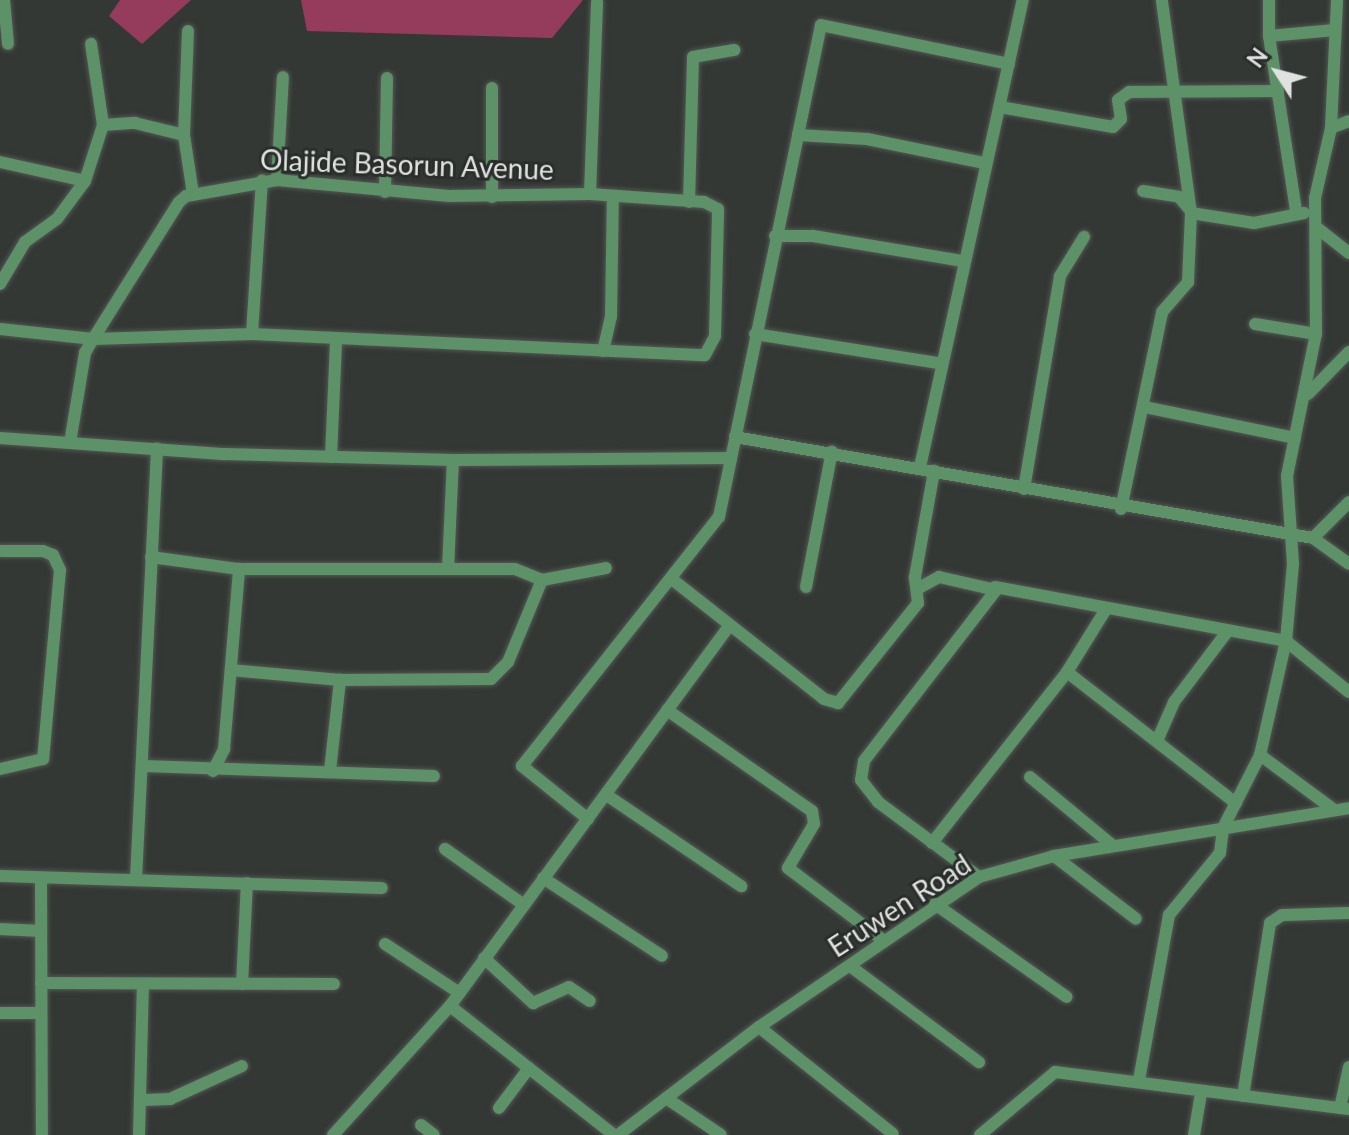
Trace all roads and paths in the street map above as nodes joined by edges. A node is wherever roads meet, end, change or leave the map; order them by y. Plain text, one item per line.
1 (4, 0) edge
2 (1023, 0) edge
3 (1162, 0) edge
4 (1269, 0) edge
5 (1337, 0) edge
6 (597, 2) dead end
7 (1335, 30) junction
8 (188, 31) dead end
9 (1269, 36) junction
10 (8, 44) dead end
11 (91, 44) dead end
12 (734, 50) dead end
13 (1009, 64) junction
14 (283, 77) dead end
15 (387, 78) dead end
16 (492, 88) dead end
17 (1278, 91) junction
18 (1177, 92) junction
19 (1000, 107) junction
20 (1349, 121) edge
21 (103, 125) junction
22 (1331, 128) junction
23 (184, 135) junction
24 (798, 135) junction
25 (0, 162) edge
26 (984, 163) junction
27 (262, 180) junction
28 (277, 180) junction
29 (85, 181) junction
30 (1143, 191) dead end
31 (385, 192) junction
32 (193, 194) junction
33 (590, 194) junction
34 (613, 196) junction
35 (492, 197) junction
36 (689, 202) junction
37 (1296, 211) junction
38 (1191, 213) junction
39 (1315, 222) junction
40 (775, 236) junction
41 (1084, 237) dead end
42 (1349, 253) edge
43 (962, 261) junction
44 (0, 284) edge
45 (1255, 324) dead end
46 (0, 329) edge
47 (252, 334) junction
48 (755, 334) junction
49 (1316, 334) junction
50 (93, 339) junction
51 (336, 342) junction
52 (603, 351) junction
53 (1349, 352) edge
54 (939, 363) junction
55 (1308, 394) junction
56 (1145, 407) junction
57 (735, 437) junction
58 (0, 438) edge
59 (1295, 438) junction
60 (70, 443) junction
61 (157, 449) junction
62 (832, 451) junction
63 (331, 457) junction
64 (731, 458) junction
65 (453, 460) junction
66 (920, 467) junction
67 (934, 471) junction
68 (1024, 489) junction
69 (1349, 502) edge
70 (1121, 509) junction
71 (1313, 538) junction
72 (1290, 539) junction
73 (0, 551) edge
74 (922, 553) junction
75 (151, 557) junction
76 (1349, 564) edge
77 (606, 568) dead end
78 (239, 569) junction
79 (448, 569) junction
80 (939, 577) junction
81 (542, 580) junction
82 (673, 580) junction
83 (806, 587) dead end
84 (995, 587) junction
85 (917, 589) junction
86 (1106, 609) junction
87 (729, 626) junction
88 (1227, 632) junction
89 (1286, 641) junction
90 (231, 670) junction
91 (1067, 672) junction
92 (340, 680) junction
93 (1349, 692) edge
94 (667, 710) junction
95 (1157, 741) junction
96 (224, 749) junction
97 (1260, 755) junction
98 (144, 766) junction
99 (0, 769) edge
100 (213, 771) junction
101 (330, 771) junction
102 (234, 773) junction
103 (434, 776) dead end
104 (1030, 777) dead end
105 (608, 796) junction
106 (1236, 803) junction
107 (1349, 808) edge
108 (1333, 809) junction
109 (588, 819) junction
110 (1223, 828) junction
111 (932, 843) junction
112 (1113, 846) junction
113 (445, 849) dead end
114 (1054, 856) junction
115 (0, 876) edge
116 (979, 877) junction
117 (543, 878) junction
118 (136, 879) junction
119 (41, 880) junction
120 (247, 883) junction
121 (741, 886) dead end
122 (382, 888) dead end
123 (935, 904) junction
124 (524, 905) junction
125 (1349, 913) edge
126 (1136, 919) dead end
127 (0, 929) edge
128 (41, 931) junction
129 (884, 941) junction
130 (385, 944) dead end
131 (662, 956) dead end
132 (484, 958) junction
133 (850, 966) junction
134 (41, 983) junction
135 (143, 984) junction
136 (242, 984) junction
137 (334, 984) dead end
138 (458, 992) junction
139 (1067, 997) dead end
140 (590, 1001) dead end
141 (450, 1006) junction
142 (0, 1013) edge
143 (39, 1013) junction
144 (759, 1027) junction
145 (979, 1062) dead end
146 (242, 1066) dead end
147 (1349, 1067) edge
148 (529, 1068) junction
149 (1139, 1080) junction
150 (1201, 1093) junction
151 (1243, 1096) junction
152 (666, 1098) junction
153 (144, 1100) junction
154 (499, 1108) dead end
155 (1345, 1108) edge
156 (421, 1125) dead end
157 (893, 1134) edge
158 (42, 1135) edge
159 (139, 1135) edge
160 (333, 1135) edge
161 (434, 1135) edge
162 (616, 1135) edge
163 (721, 1135) edge
164 (980, 1135) edge
165 (1194, 1135) edge

1 - 10 street
2 - 13 street
3 - 18 street
4 - 9 street
5 - 7 street
6 - 33 street
7 - 9 street
7 - 22 street
8 - 23 street
9 - 17 street
11 - 21 street
12 - 36 street
13 - 19 street
13 - 24 street
14 - 28 street
15 - 31 street
16 - 35 street
17 - 18 street
17 - 37 street
18 - 19 street
18 - 38 street
19 - 26 street
20 - 22 street
21 - 23 street
21 - 29 street
22 - 39 street
23 - 32 street
24 - 26 street
24 - 40 street
25 - 29 street
26 - 43 street
27 - 28 street, Olajide Basorun Avenue
27 - 32 street, Olajide Basorun Avenue
27 - 47 street
28 - 31 street, Olajide Basorun Avenue
29 - 44 street
30 - 38 street
31 - 35 street, Olajide Basorun Avenue
32 - 50 street
33 - 34 street, Olajide Basorun Avenue
33 - 35 street, Olajide Basorun Avenue
34 - 36 street, Olajide Basorun Avenue
34 - 52 street
36 - 52 street, Olajide Basorun Avenue
37 - 38 street
37 - 39 street
38 - 56 street
39 - 42 street
39 - 49 street
40 - 43 street
40 - 48 street
41 - 68 street
43 - 54 street
45 - 49 street
46 - 50 street
47 - 50 street
47 - 51 street
48 - 54 street
48 - 57 street
49 - 55 street
50 - 60 street
51 - 52 street
51 - 63 street
53 - 55 street
54 - 66 street
55 - 59 street
56 - 59 street
56 - 70 street
57 - 62 street
57 - 64 street
58 - 60 street
59 - 72 street
60 - 61 street
61 - 63 street
61 - 75 street
62 - 66 street
62 - 83 street
63 - 65 street
64 - 65 street
64 - 82 street
65 - 79 street
66 - 67 street
67 - 68 street
67 - 74 street
68 - 70 street
69 - 71 street
70 - 72 street
71 - 72 street
71 - 76 street
72 - 89 street
73 - 99 street
74 - 80 street
74 - 85 street
75 - 78 street
75 - 98 street
77 - 81 street
78 - 79 street
78 - 90 street
79 - 81 street
80 - 84 street
80 - 85 street
81 - 92 street
82 - 87 street
82 - 109 street
84 - 86 street
84 - 111 street
85 - 87 street
86 - 88 street
86 - 91 street
87 - 94 street
88 - 89 street
88 - 95 street
89 - 93 street
89 - 97 street
90 - 92 street
90 - 96 street
91 - 95 street
91 - 111 street
92 - 101 street
94 - 105 street
94 - 129 street
95 - 106 street
96 - 100 street
96 - 102 street
97 - 106 street
97 - 108 street
98 - 100 street
98 - 118 street
100 - 102 street
101 - 102 street
101 - 103 street
104 - 112 street
105 - 109 street
105 - 121 street
106 - 110 street
107 - 108 street, Eruwen Road
108 - 110 street, Eruwen Road
109 - 117 street
110 - 112 street, Eruwen Road
110 - 149 street
111 - 116 street
112 - 114 street, Eruwen Road
113 - 124 street
114 - 116 street, Eruwen Road
114 - 126 street
115 - 119 street
116 - 123 street, Eruwen Road
117 - 124 street
117 - 131 street
118 - 119 street
118 - 120 street
119 - 128 street
120 - 122 street
120 - 136 street
123 - 129 street, Eruwen Road
123 - 139 street
124 - 132 street
125 - 151 street
127 - 128 street
128 - 134 street
129 - 133 street, Eruwen Road
130 - 138 street
132 - 138 street
132 - 140 street
133 - 144 street, Eruwen Road
133 - 145 street
134 - 135 street
134 - 143 street
135 - 136 street
135 - 153 street
136 - 137 street
138 - 141 street
141 - 148 street
141 - 160 street
142 - 143 street
143 - 158 street
144 - 152 street, Eruwen Road
144 - 157 street
146 - 153 street
147 - 155 street
148 - 154 street
148 - 162 street
149 - 150 street
149 - 164 street
150 - 151 street
150 - 165 street
151 - 155 street
152 - 162 street, Eruwen Road
152 - 163 street
153 - 159 street
156 - 161 street

